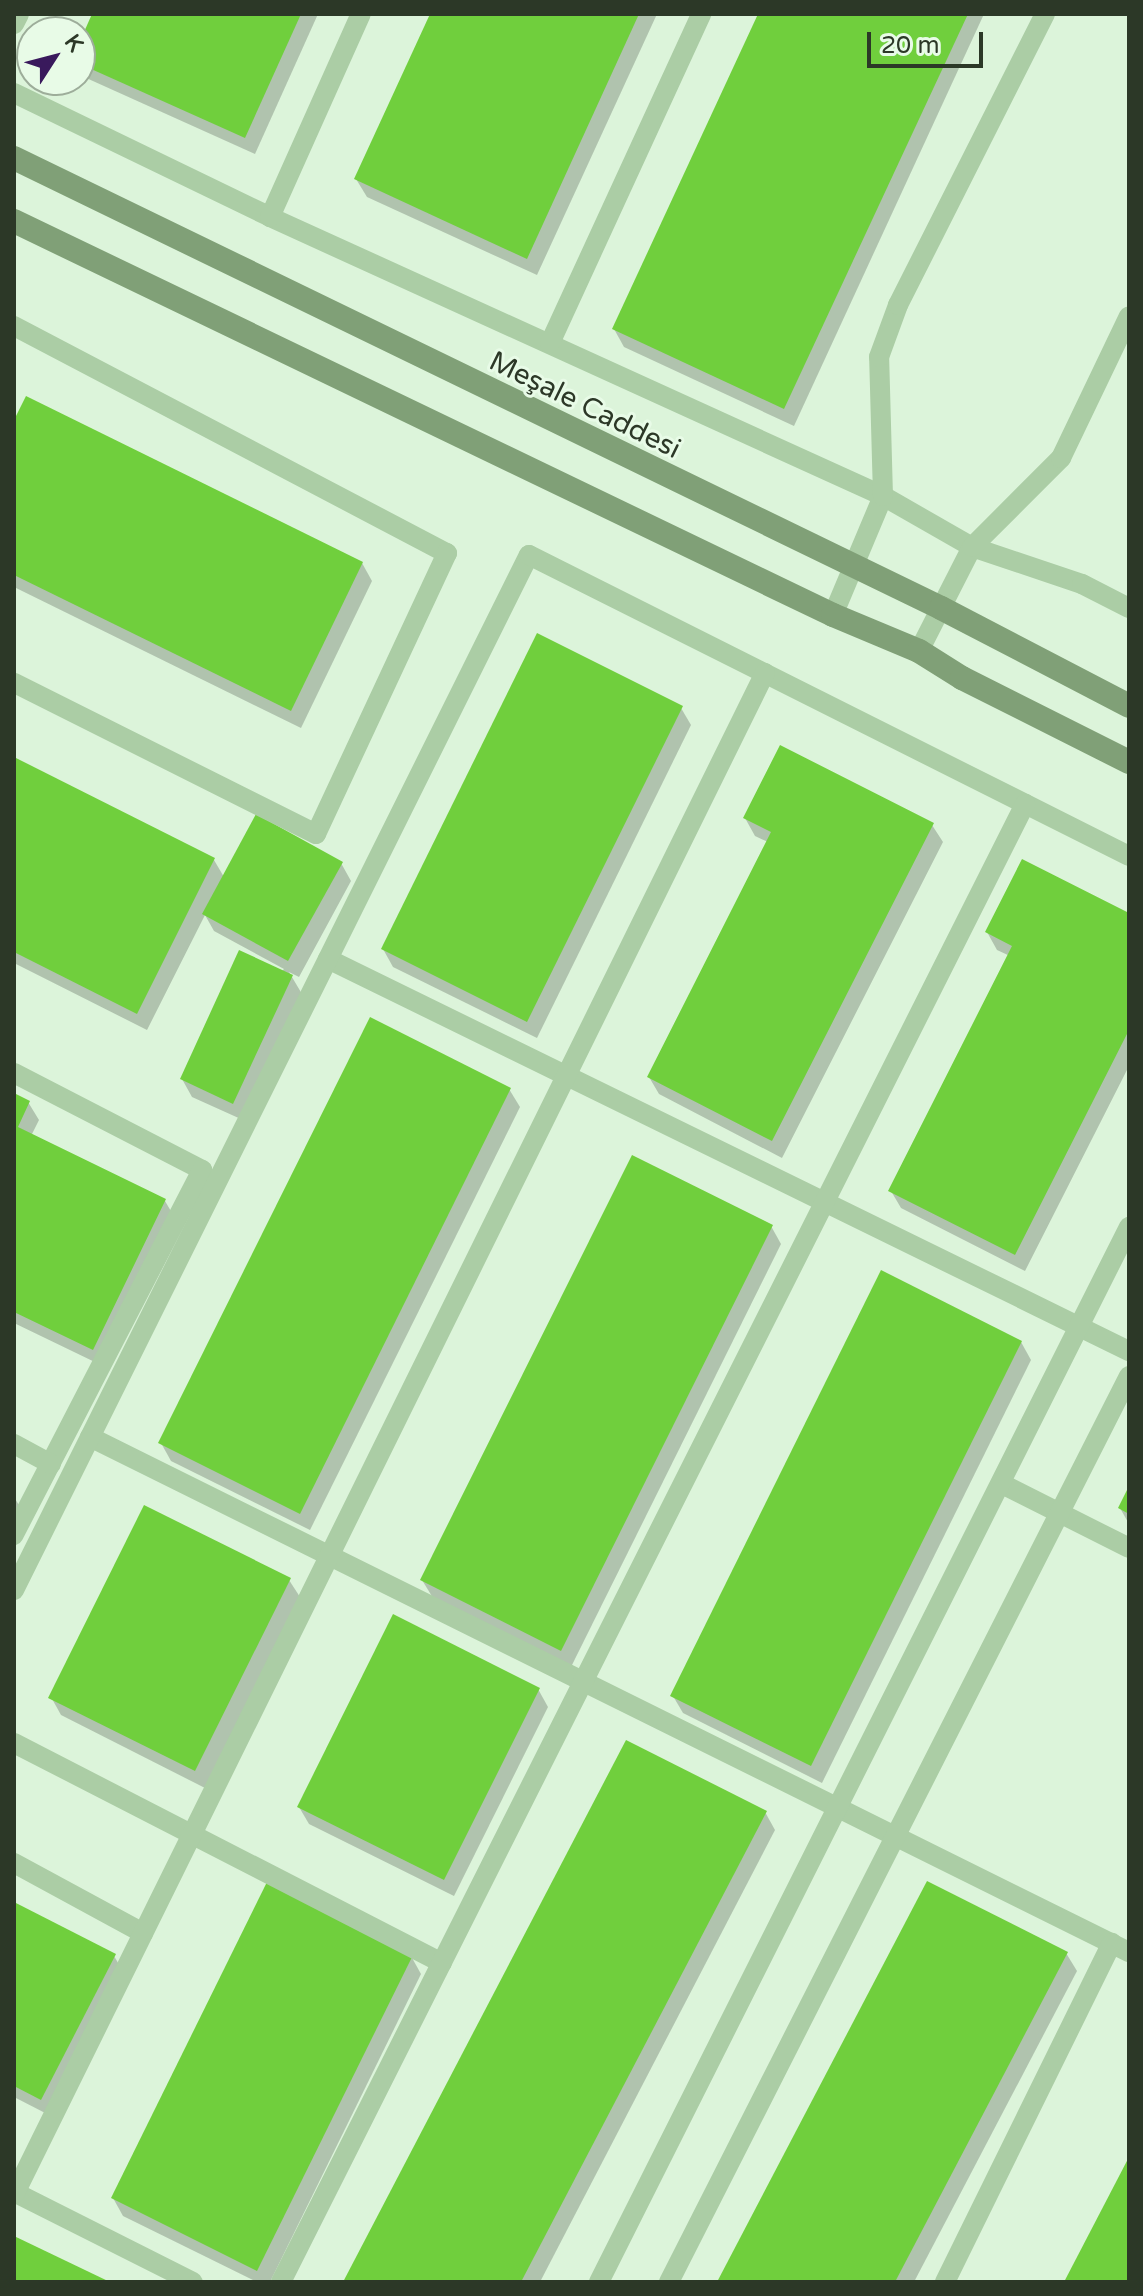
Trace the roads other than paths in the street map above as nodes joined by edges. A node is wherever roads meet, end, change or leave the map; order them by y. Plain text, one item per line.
1 (19, 14) edge
2 (361, 14) edge
3 (701, 14) edge
4 (1045, 14) edge
5 (14, 24) edge
6 (14, 93) edge
7 (14, 158) edge
8 (270, 217) junction
9 (14, 221) edge
10 (1129, 316) edge
11 (14, 326) edge
12 (550, 343) junction
13 (883, 496) junction
14 (972, 547) junction
15 (851, 568) junction
16 (941, 608) junction
17 (1129, 608) edge
18 (833, 615) junction
19 (919, 651) junction
20 (765, 673) junction
21 (14, 683) edge
22 (1129, 706) edge
23 (1129, 762) edge
24 (1025, 804) junction
25 (1129, 856) edge
26 (328, 959) junction
27 (14, 1073) edge
28 (566, 1076) junction
29 (825, 1203) junction
30 (1129, 1227) edge
31 (1079, 1327) junction
32 (1129, 1351) edge
33 (1129, 1376) edge
34 (90, 1437) junction
35 (14, 1444) edge
36 (51, 1464) junction
37 (1002, 1484) junction
38 (1059, 1512) junction
39 (14, 1535) edge
40 (1129, 1548) edge
41 (329, 1555) junction
42 (14, 1590) edge
43 (584, 1682) junction
44 (14, 1743) edge
45 (840, 1808) junction
46 (191, 1834) junction
47 (895, 1836) junction
48 (14, 1863) edge
49 (143, 1933) junction
50 (1120, 1948) edge
51 (442, 1963) junction
52 (15, 2192) edge
53 (193, 2282) edge
54 (281, 2282) edge
55 (599, 2282) edge
56 (669, 2282) edge
57 (945, 2282) edge

1 - 5 lane
2 - 8 lane
3 - 12 lane
4 - 13 lane
6 - 8 lane
7 - 15 street, Meşale Caddesi
8 - 12 lane
9 - 18 street
10 - 14 lane
11 - 21 lane
12 - 13 lane
13 - 14 lane
13 - 15 lane
14 - 16 lane
14 - 17 lane
15 - 16 street, Meşale Caddesi
15 - 18 lane
16 - 19 lane
16 - 22 street, Meşale Caddesi
18 - 19 street
19 - 23 street
20 - 24 lane
20 - 26 lane
20 - 28 lane
24 - 25 lane
24 - 29 lane
26 - 28 lane
26 - 34 lane
27 - 36 lane
28 - 29 lane
28 - 41 lane
29 - 31 lane
29 - 43 lane
30 - 31 lane
31 - 32 lane
31 - 37 lane
33 - 38 lane
34 - 41 lane
34 - 42 lane
35 - 36 lane
36 - 39 lane
37 - 38 lane
37 - 45 lane
38 - 40 lane
38 - 47 lane
41 - 43 lane
41 - 46 lane
43 - 45 lane
43 - 51 lane
44 - 46 lane
45 - 47 lane
45 - 55 lane
46 - 49 lane
46 - 51 lane
47 - 50 lane
47 - 56 lane
48 - 49 lane
49 - 52 lane
50 - 57 lane
51 - 54 lane
52 - 53 lane

